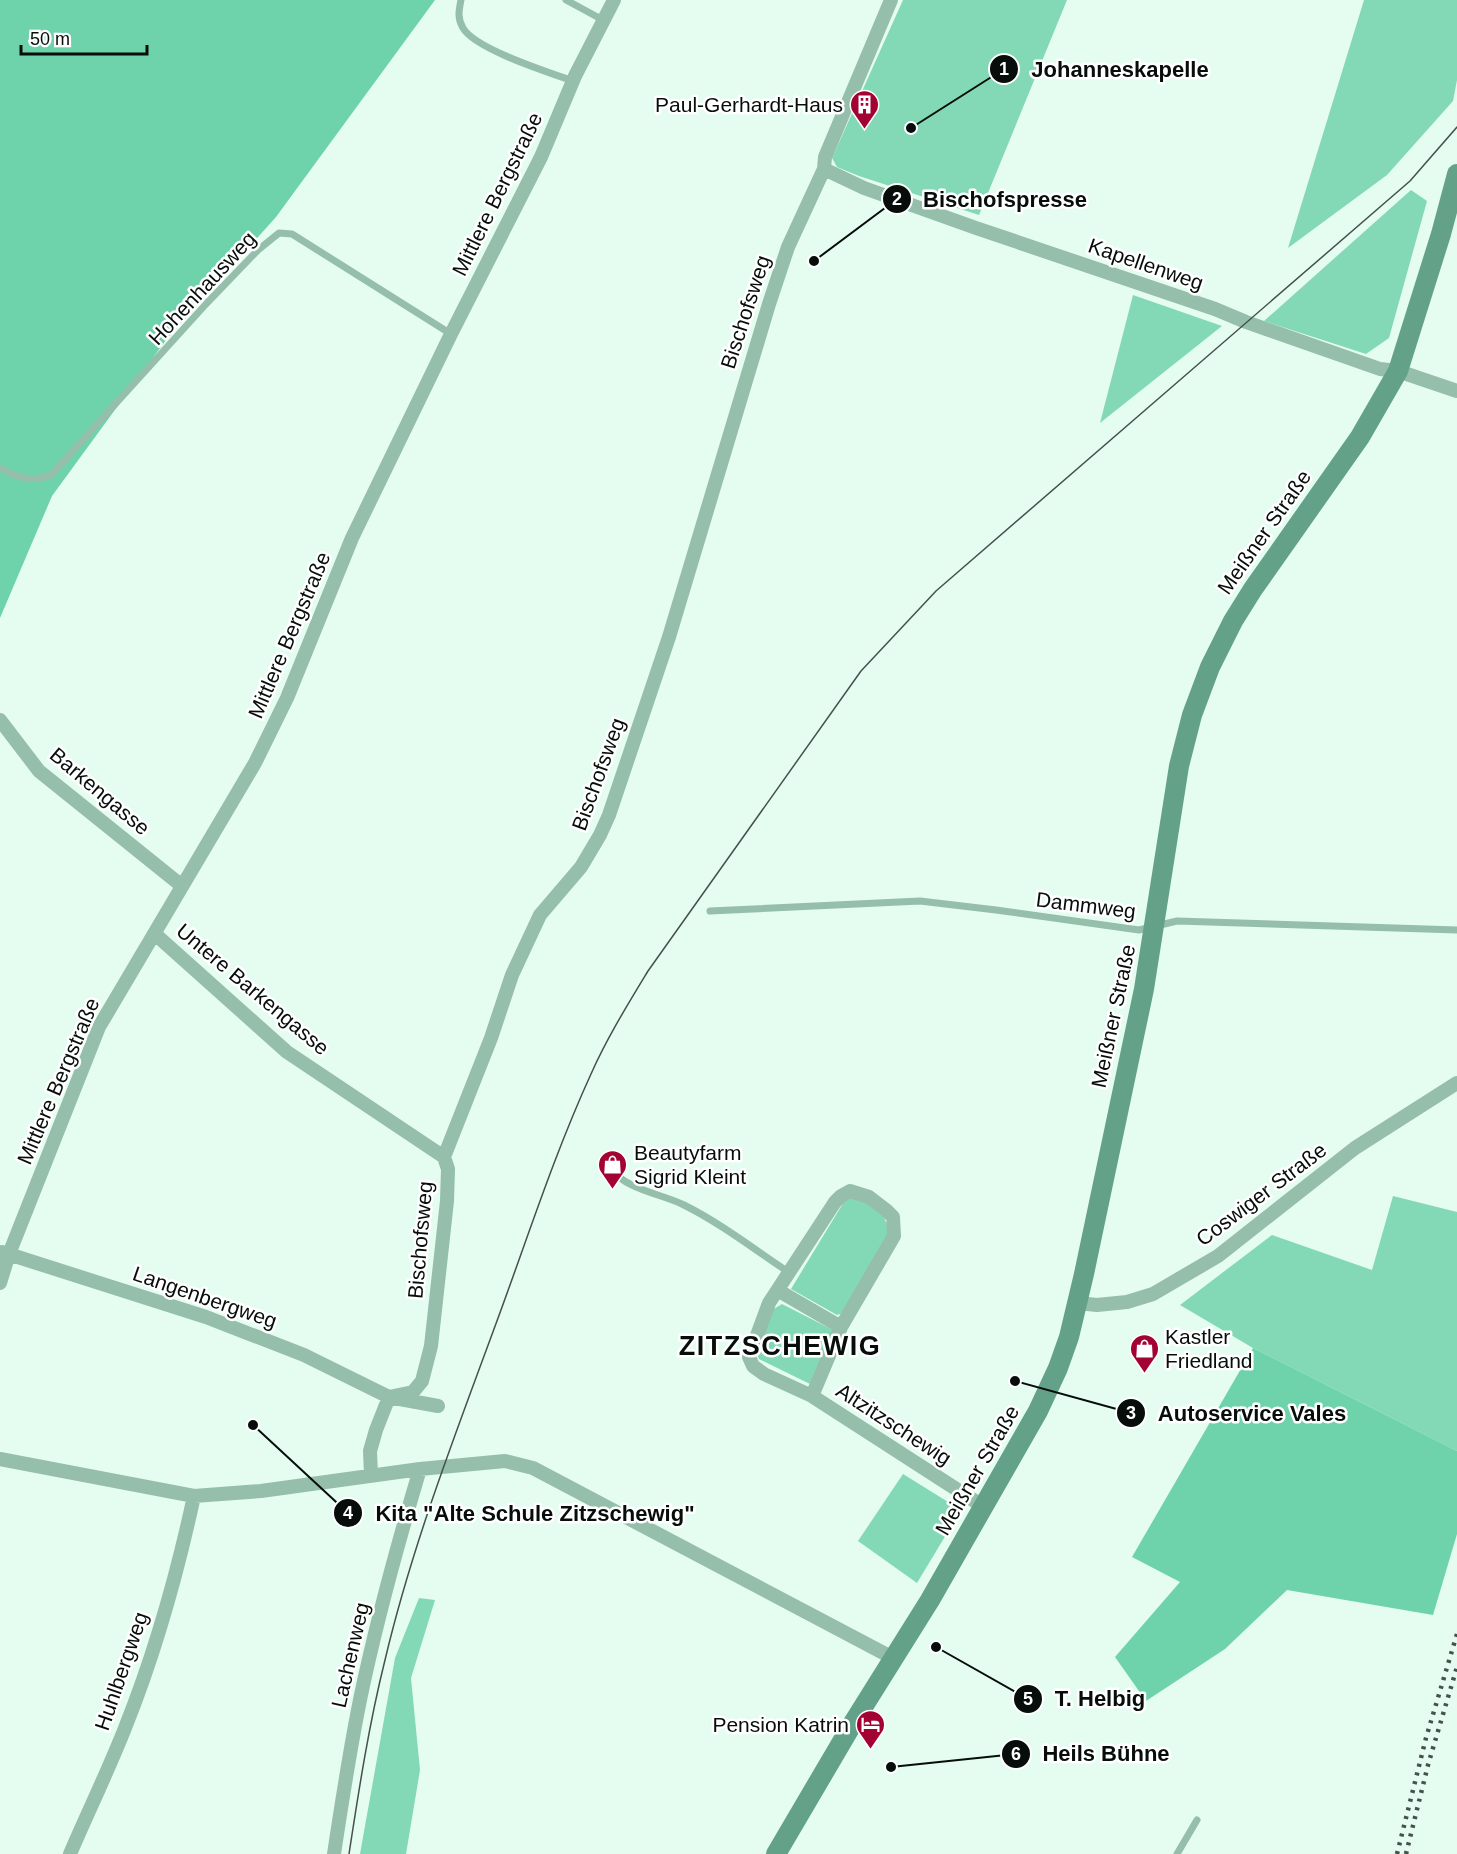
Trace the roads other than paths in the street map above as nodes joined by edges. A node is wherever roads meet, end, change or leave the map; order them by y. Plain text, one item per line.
1 (461, 0) edge
2 (566, 0) edge
3 (614, 0) edge
4 (891, 0) edge
5 (603, 20) junction
6 (573, 81) junction
7 (824, 169) junction
8 (1457, 174) edge
9 (451, 334) junction
10 (1398, 371) junction
11 (1457, 391) edge
12 (0, 468) edge
13 (0, 720) edge
14 (182, 886) junction
15 (710, 911) dead end
16 (1155, 928) junction
17 (1457, 930) edge
18 (155, 934) junction
19 (1457, 1083) edge
20 (444, 1157) junction
21 (610, 1168) dead end
22 (4, 1253) edge
23 (790, 1274) junction
24 (0, 1283) edge
25 (779, 1291) junction
26 (1078, 1303) junction
27 (841, 1327) junction
28 (812, 1395) junction
29 (390, 1397) junction
30 (438, 1406) dead end
31 (0, 1459) edge
32 (420, 1469) junction
33 (371, 1475) junction
34 (194, 1496) junction
35 (984, 1507) junction
36 (893, 1658) junction
37 (1197, 1820) dead end
38 (70, 1854) edge
39 (334, 1854) edge
40 (776, 1854) edge
41 (1177, 1854) edge

1 - 6 lane
2 - 5 lane
3 - 5 street, Mittlere Bergstraße
4 - 7 street, Bischofsweg
5 - 6 street, Mittlere Bergstraße
6 - 9 street, Mittlere Bergstraße
7 - 10 street, Kapellenweg
7 - 20 street, Bischofsweg
8 - 10 main road, Meißner Straße
9 - 12 lane, Hohenhausweg
9 - 14 street, Mittlere Bergstraße
10 - 11 street, Kapellenweg
10 - 16 main road, Meißner Straße
13 - 14 street, Barkengasse
14 - 18 street, Mittlere Bergstraße
15 - 16 lane, Dammweg
16 - 17 lane, Dammweg
16 - 26 main road, Meißner Straße
18 - 20 street, Untere Barkengasse
18 - 22 street, Mittlere Bergstraße
19 - 26 street, Coswiger Straße
20 - 29 street, Bischofsweg
21 - 23 lane
22 - 24 street, Mittlere Bergstraße
22 - 29 street, Langenbergweg
23 - 25 street, Altzitzschewig
23 - 27 street, Altzitzschewig
25 - 27 street
25 - 28 street, Altzitzschewig
26 - 35 main road, Meißner Straße
27 - 28 street, Altzitzschewig
28 - 35 street, Altzitzschewig
29 - 30 street
29 - 33 street
31 - 34 street
32 - 33 street
32 - 36 street
32 - 39 street, Lachenweg
33 - 34 street
34 - 38 street, Huhlbergweg
35 - 36 main road, Meißner Straße
36 - 40 main road, Meißner Straße
37 - 41 lane

